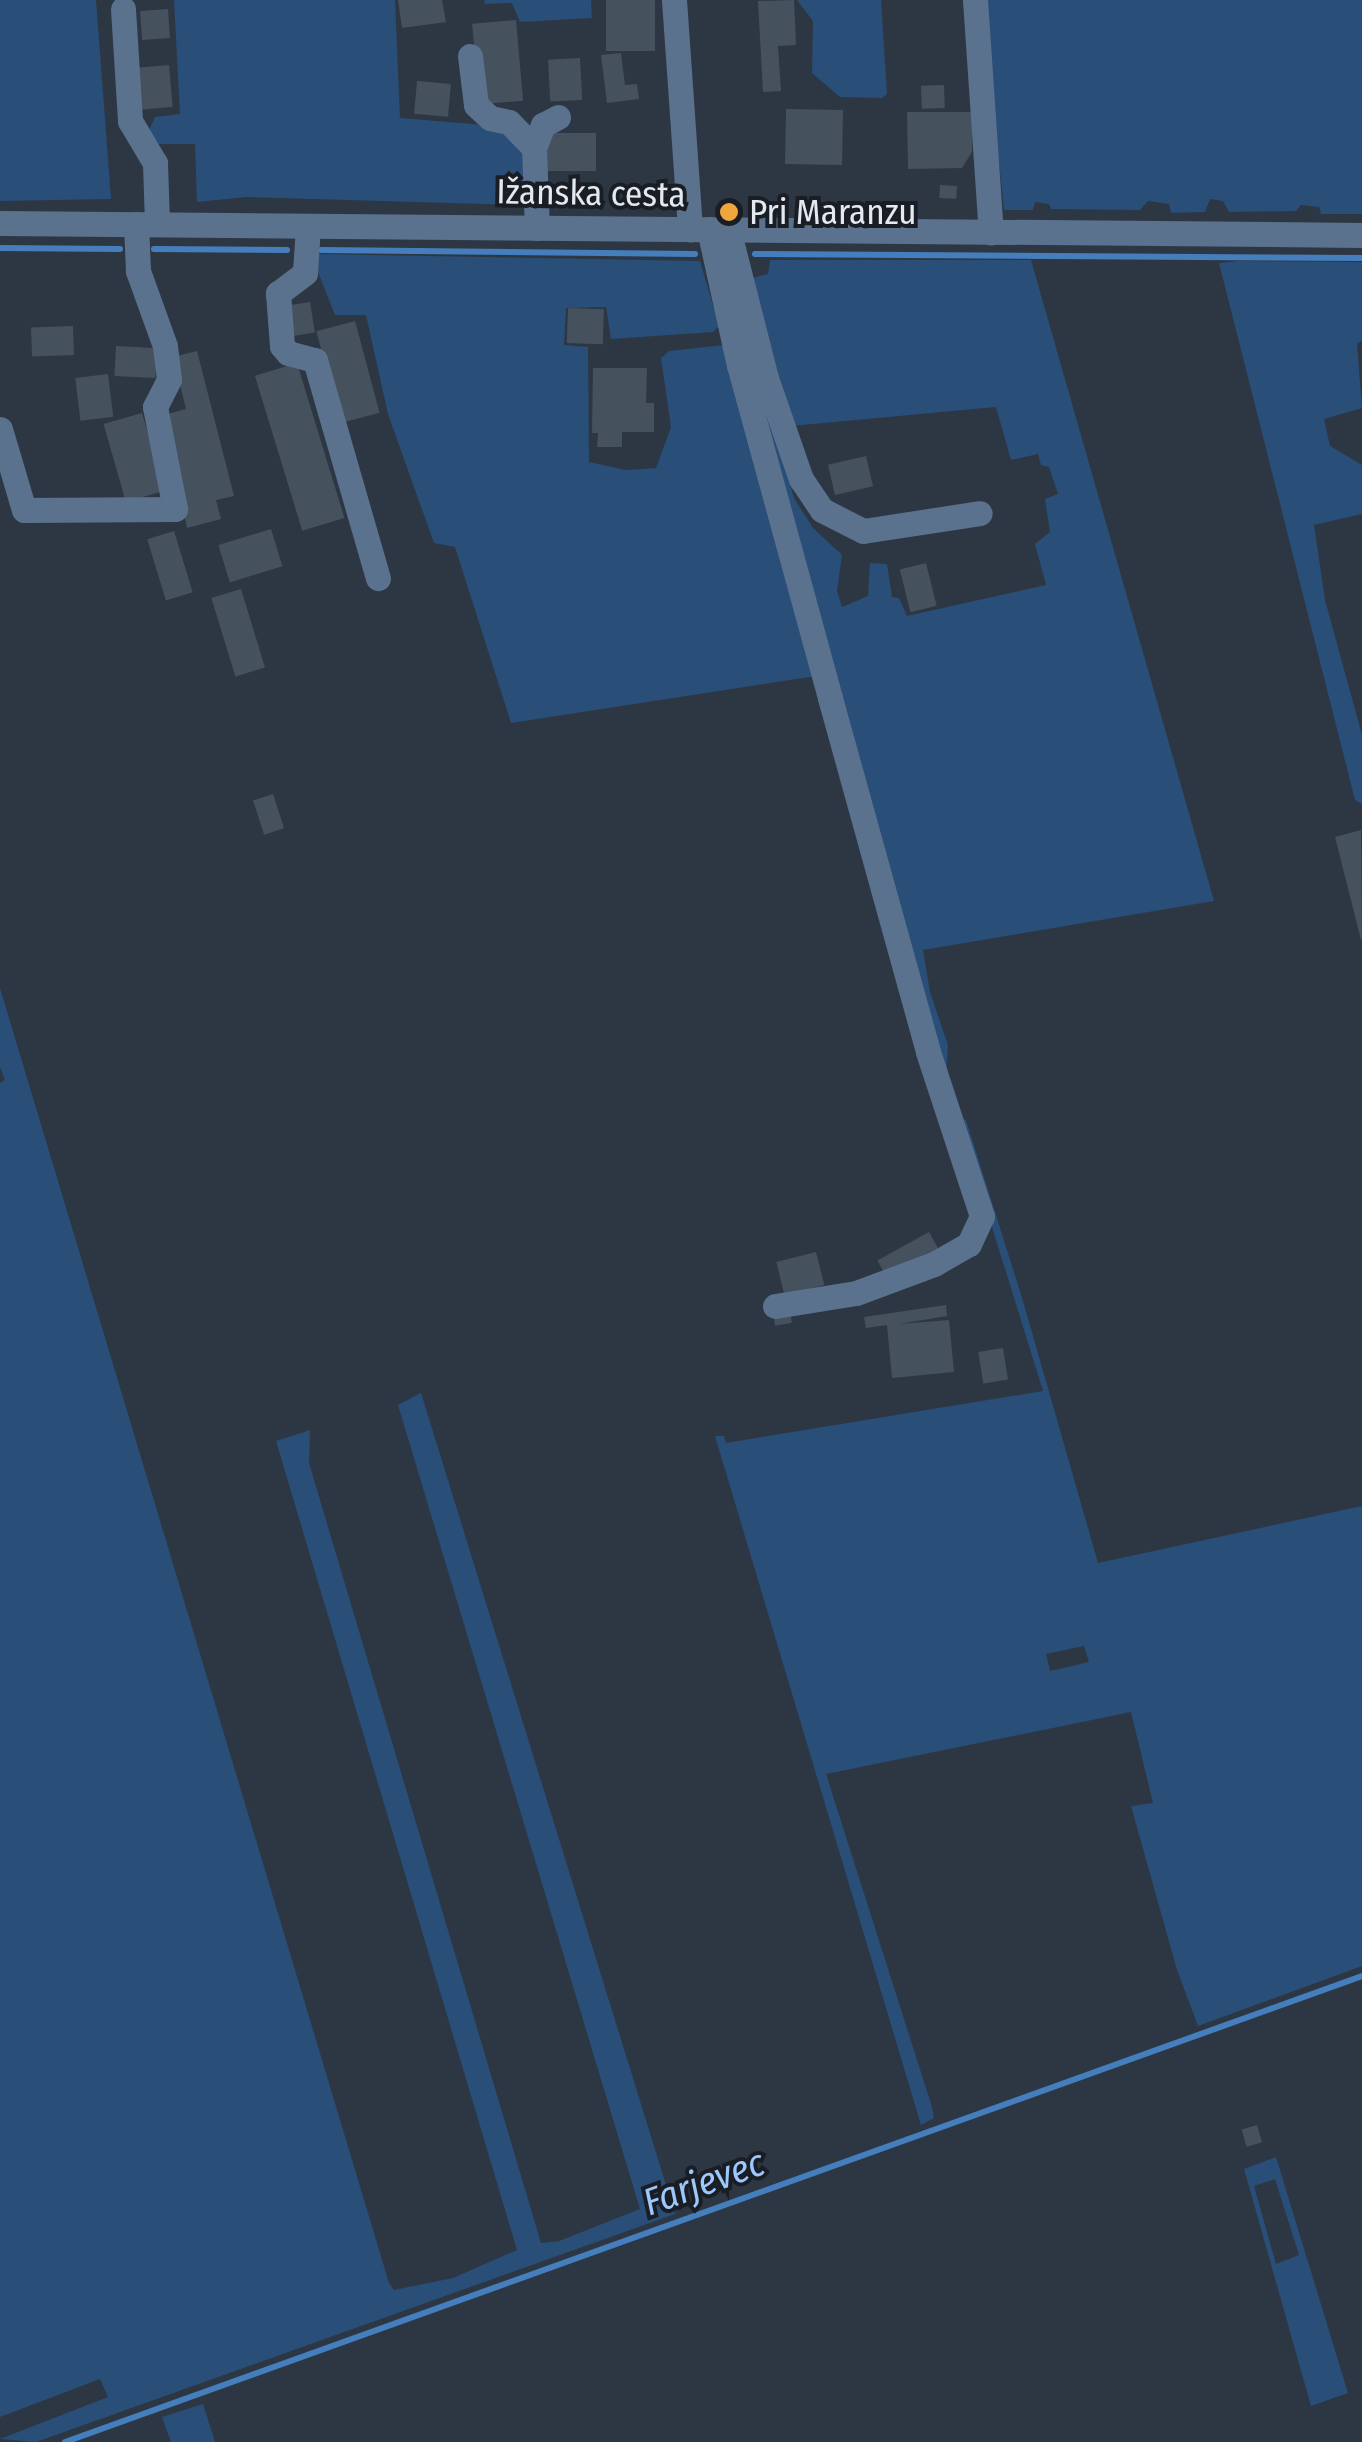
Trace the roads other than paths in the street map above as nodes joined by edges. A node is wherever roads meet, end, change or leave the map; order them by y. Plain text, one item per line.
1 (674, 0) edge
2 (974, 0) edge
3 (124, 9) dead end
4 (470, 56) dead end
5 (558, 117) dead end
6 (534, 148) junction
7 (0, 223) edge
8 (147, 224) junction
9 (308, 226) junction
10 (537, 228) junction
11 (709, 229) junction
12 (992, 232) junction
13 (1362, 234) edge
14 (0, 429) edge
15 (980, 513) dead end
16 (378, 578) dead end
17 (775, 1306) dead end

1 - 11 street
2 - 12 street
3 - 8 street
4 - 6 street
5 - 6 street
6 - 10 street
7 - 8 street, Ižanska cesta
8 - 9 street, Ižanska cesta
8 - 14 street
9 - 10 street, Ižanska cesta
9 - 16 street
10 - 11 street, Ižanska cesta
11 - 12 street, Ižanska cesta
11 - 15 street
11 - 17 street
12 - 13 street, Ižanska cesta

